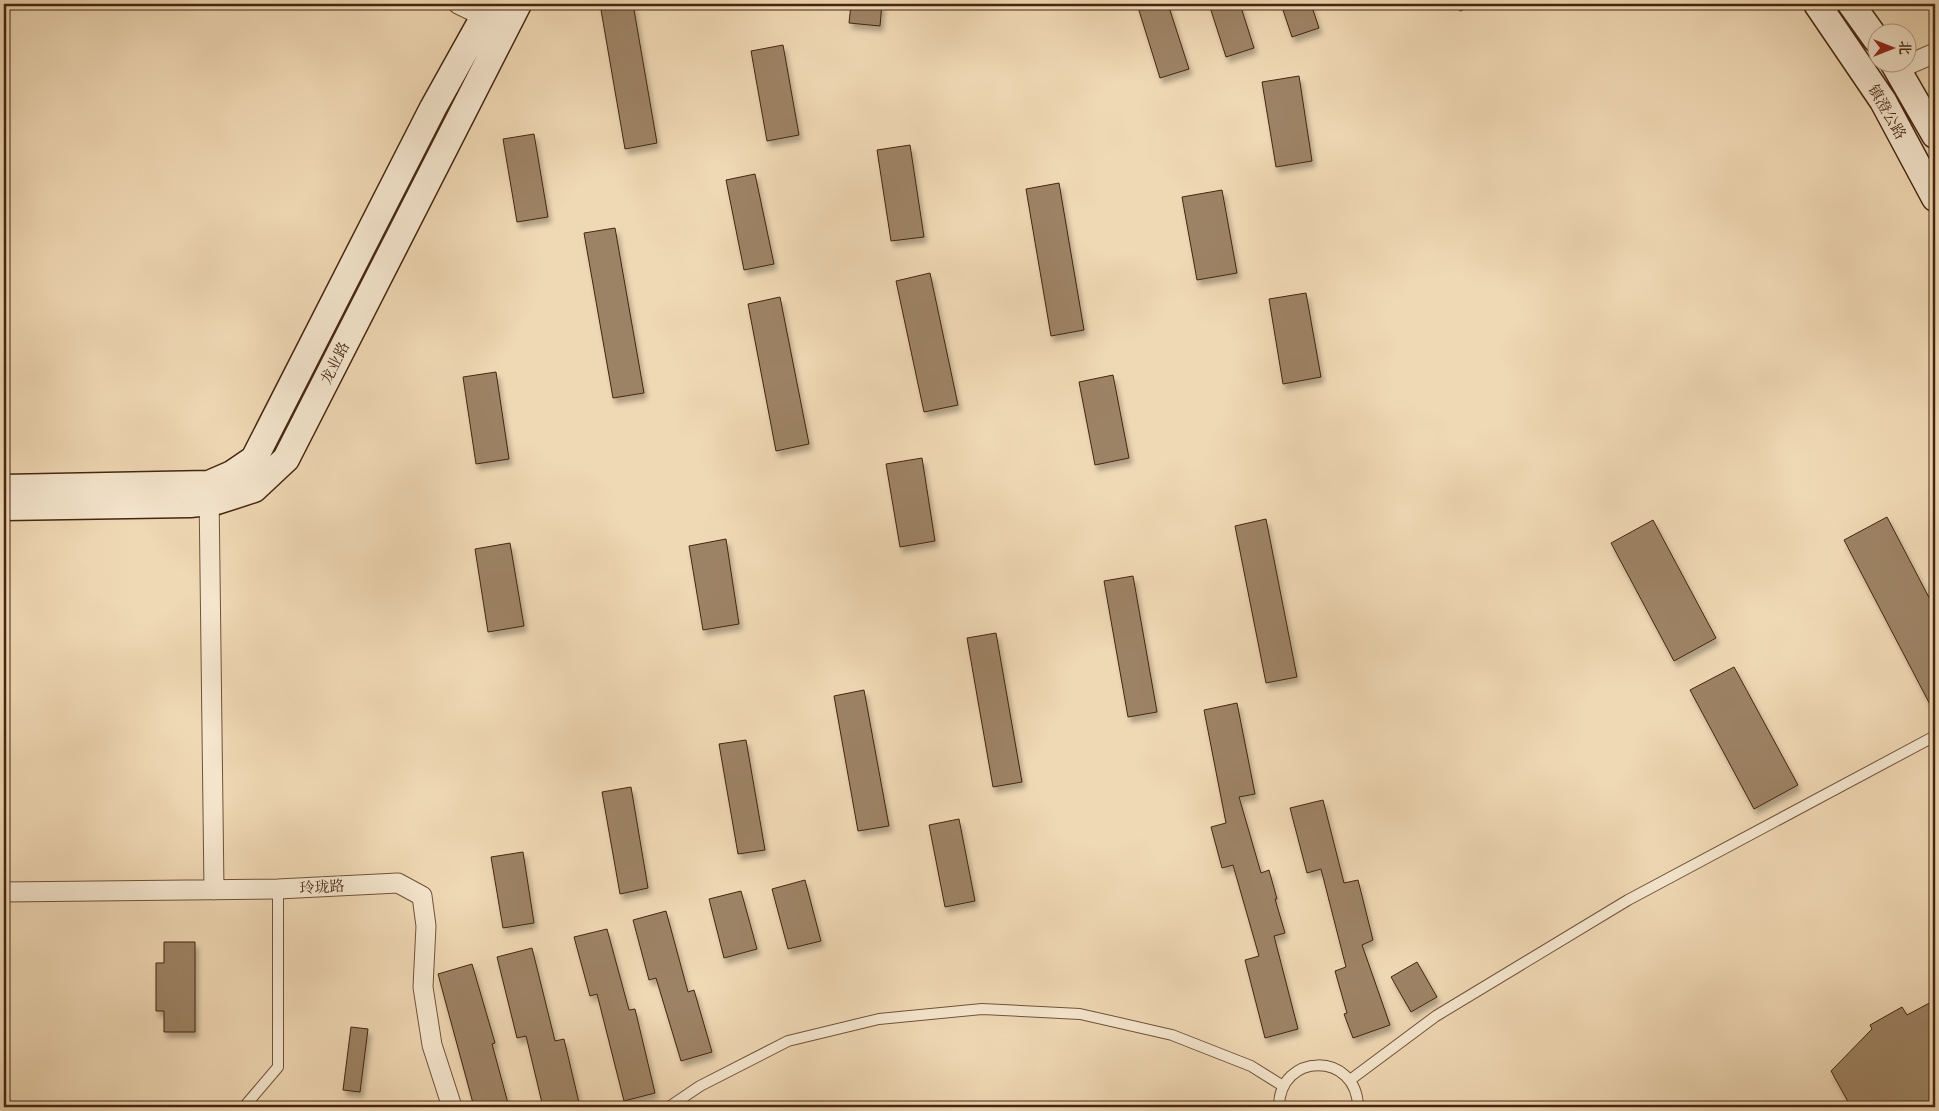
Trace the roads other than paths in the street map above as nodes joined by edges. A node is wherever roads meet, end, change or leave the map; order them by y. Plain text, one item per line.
1 (458, 4) edge
2 (518, 4) edge
3 (1817, 4) edge
4 (1851, 4) edge
5 (493, 16) edge
6 (1866, 25) edge
7 (1935, 53) edge
8 (1916, 59) edge
9 (1899, 72) edge
10 (1935, 135) edge
11 (1935, 198) edge
12 (4, 488) edge
13 (209, 493) junction
14 (4, 507) edge
15 (1935, 736) edge
16 (278, 889) junction
17 (214, 890) junction
18 (4, 892) edge
19 (1350, 1080) junction
20 (1283, 1086) junction
21 (244, 1107) edge
22 (452, 1107) edge
23 (669, 1107) edge
24 (1279, 1107) edge
25 (1358, 1107) edge

1 - 5 street
2 - 5 street, 龙业路
3 - 11 street, 镇澄公路
4 - 6 street
5 - 13 street, 龙业路
7 - 8 street
9 - 10 street, 镇澄公路
12 - 13 street, 龙业路
13 - 14 street, 龙业路
13 - 17 street
15 - 19 lane
16 - 17 street, 玲珑路
16 - 21 lane
16 - 22 street, 玲珑路
17 - 18 street, 玲珑路
19 - 20 lane
19 - 25 lane
20 - 23 lane
20 - 24 lane

